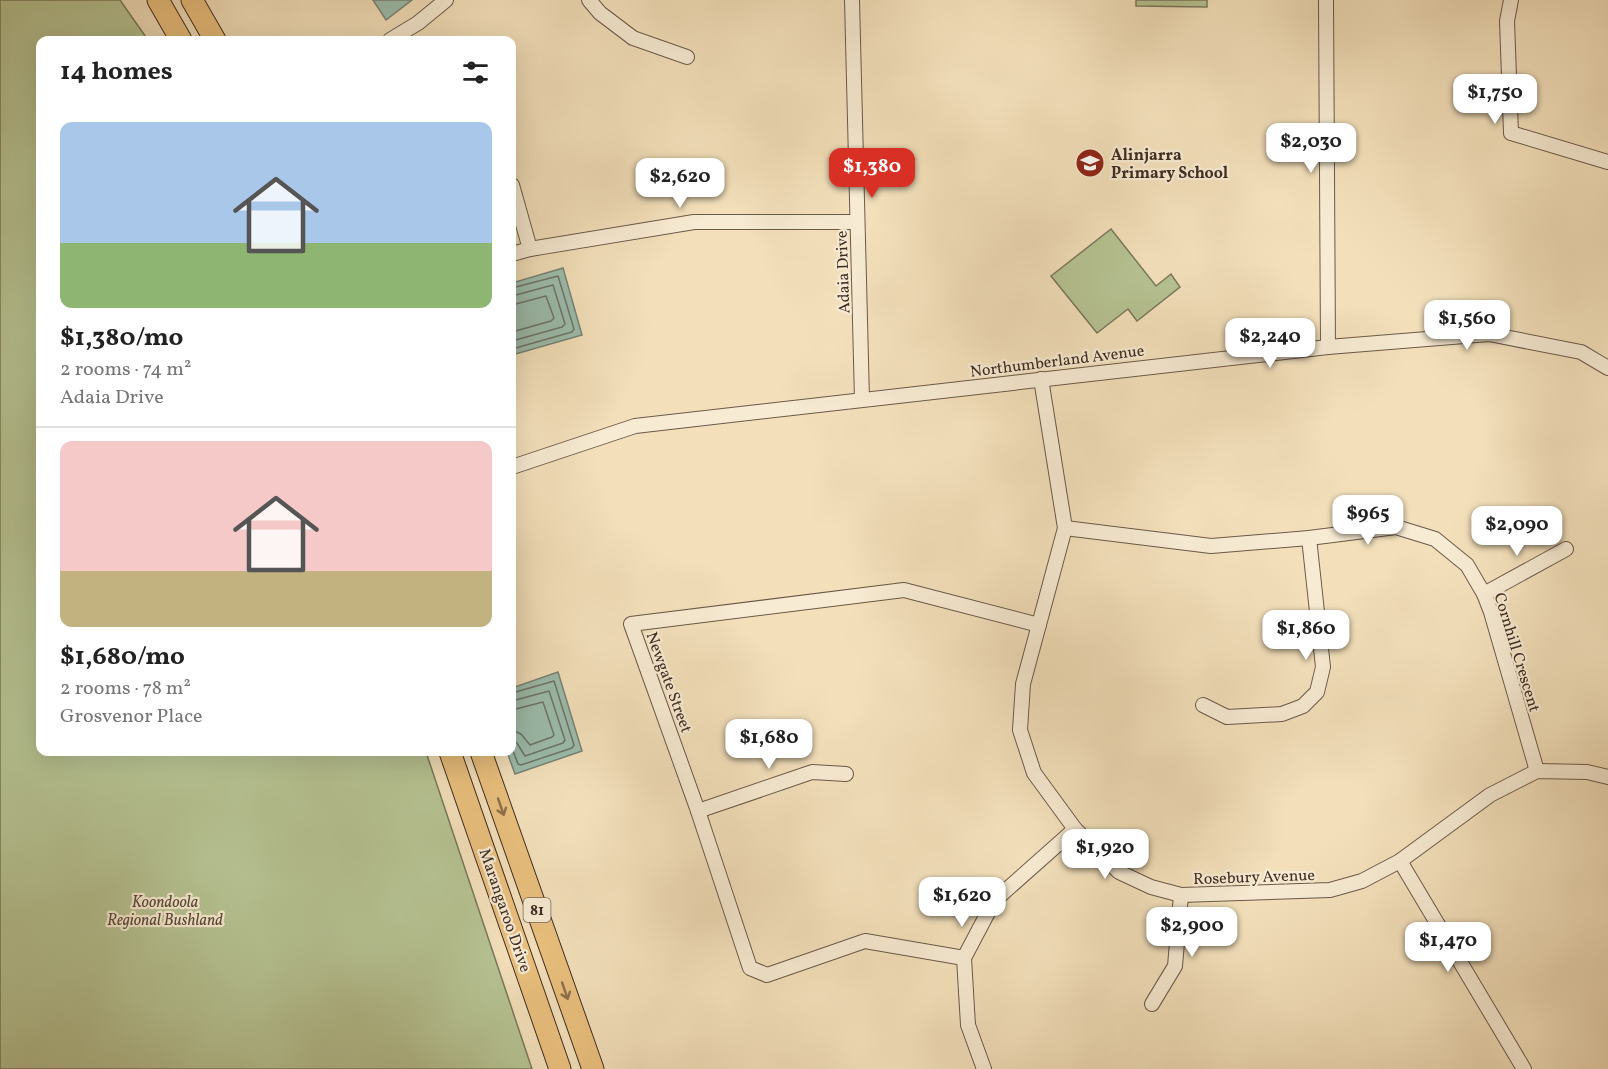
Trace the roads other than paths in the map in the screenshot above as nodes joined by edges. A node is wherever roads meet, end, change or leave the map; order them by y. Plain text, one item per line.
1 (158, 0) edge
2 (192, 0) edge
3 (446, 0) edge
4 (589, 0) edge
5 (852, 0) edge
6 (1326, 0) edge
7 (1511, 0) edge
8 (179, 36) edge
9 (213, 36) edge
10 (396, 36) edge
11 (687, 57) dead end
12 (1608, 162) edge
13 (516, 199) edge
14 (857, 222) junction
15 (530, 249) junction
16 (516, 254) edge
17 (1328, 347) junction
18 (1608, 368) edge
19 (1041, 378) junction
20 (862, 400) junction
21 (516, 466) edge
22 (1065, 528) junction
23 (1308, 538) junction
24 (1566, 549) dead end
25 (1484, 594) junction
26 (1040, 625) junction
27 (1203, 705) dead end
28 (451, 756) edge
29 (482, 756) edge
30 (1537, 771) junction
31 (846, 774) dead end
32 (1608, 777) edge
33 (698, 811) junction
34 (1075, 829) junction
35 (1400, 861) junction
36 (1181, 895) junction
37 (964, 958) junction
38 (1152, 1004) dead end
39 (560, 1069) edge
40 (592, 1069) edge
41 (984, 1069) edge
42 (1524, 1069) edge

1 - 8 main road
2 - 9 main road
3 - 10 street
4 - 11 street
5 - 14 street, Adaia Drive
6 - 17 street
7 - 12 street
13 - 15 street
14 - 15 street
14 - 20 street, Adaia Drive
15 - 16 street
17 - 18 street, Northumberland Avenue
17 - 19 street, Northumberland Avenue
19 - 20 street, Northumberland Avenue
19 - 22 street, Rosebury Avenue
20 - 21 street, Northumberland Avenue
22 - 23 street, Cornhill Crescent
22 - 26 street, Rosebury Avenue
23 - 25 street, Cornhill Crescent
23 - 27 street
24 - 25 street
25 - 30 street, Cornhill Crescent
26 - 33 street, Newgate Street
26 - 34 street, Rosebury Avenue
28 - 39 main road, Marangaroo Drive / 81
29 -> 40 main road, Marangaroo Drive / 81
30 - 32 street, Rosebury Avenue
30 - 35 street, Rosebury Avenue
31 - 33 street
33 - 37 street, Newgate Street
34 - 36 street, Rosebury Avenue
34 - 37 street
35 - 36 street, Rosebury Avenue
35 - 42 street
36 - 38 street
37 - 41 street

